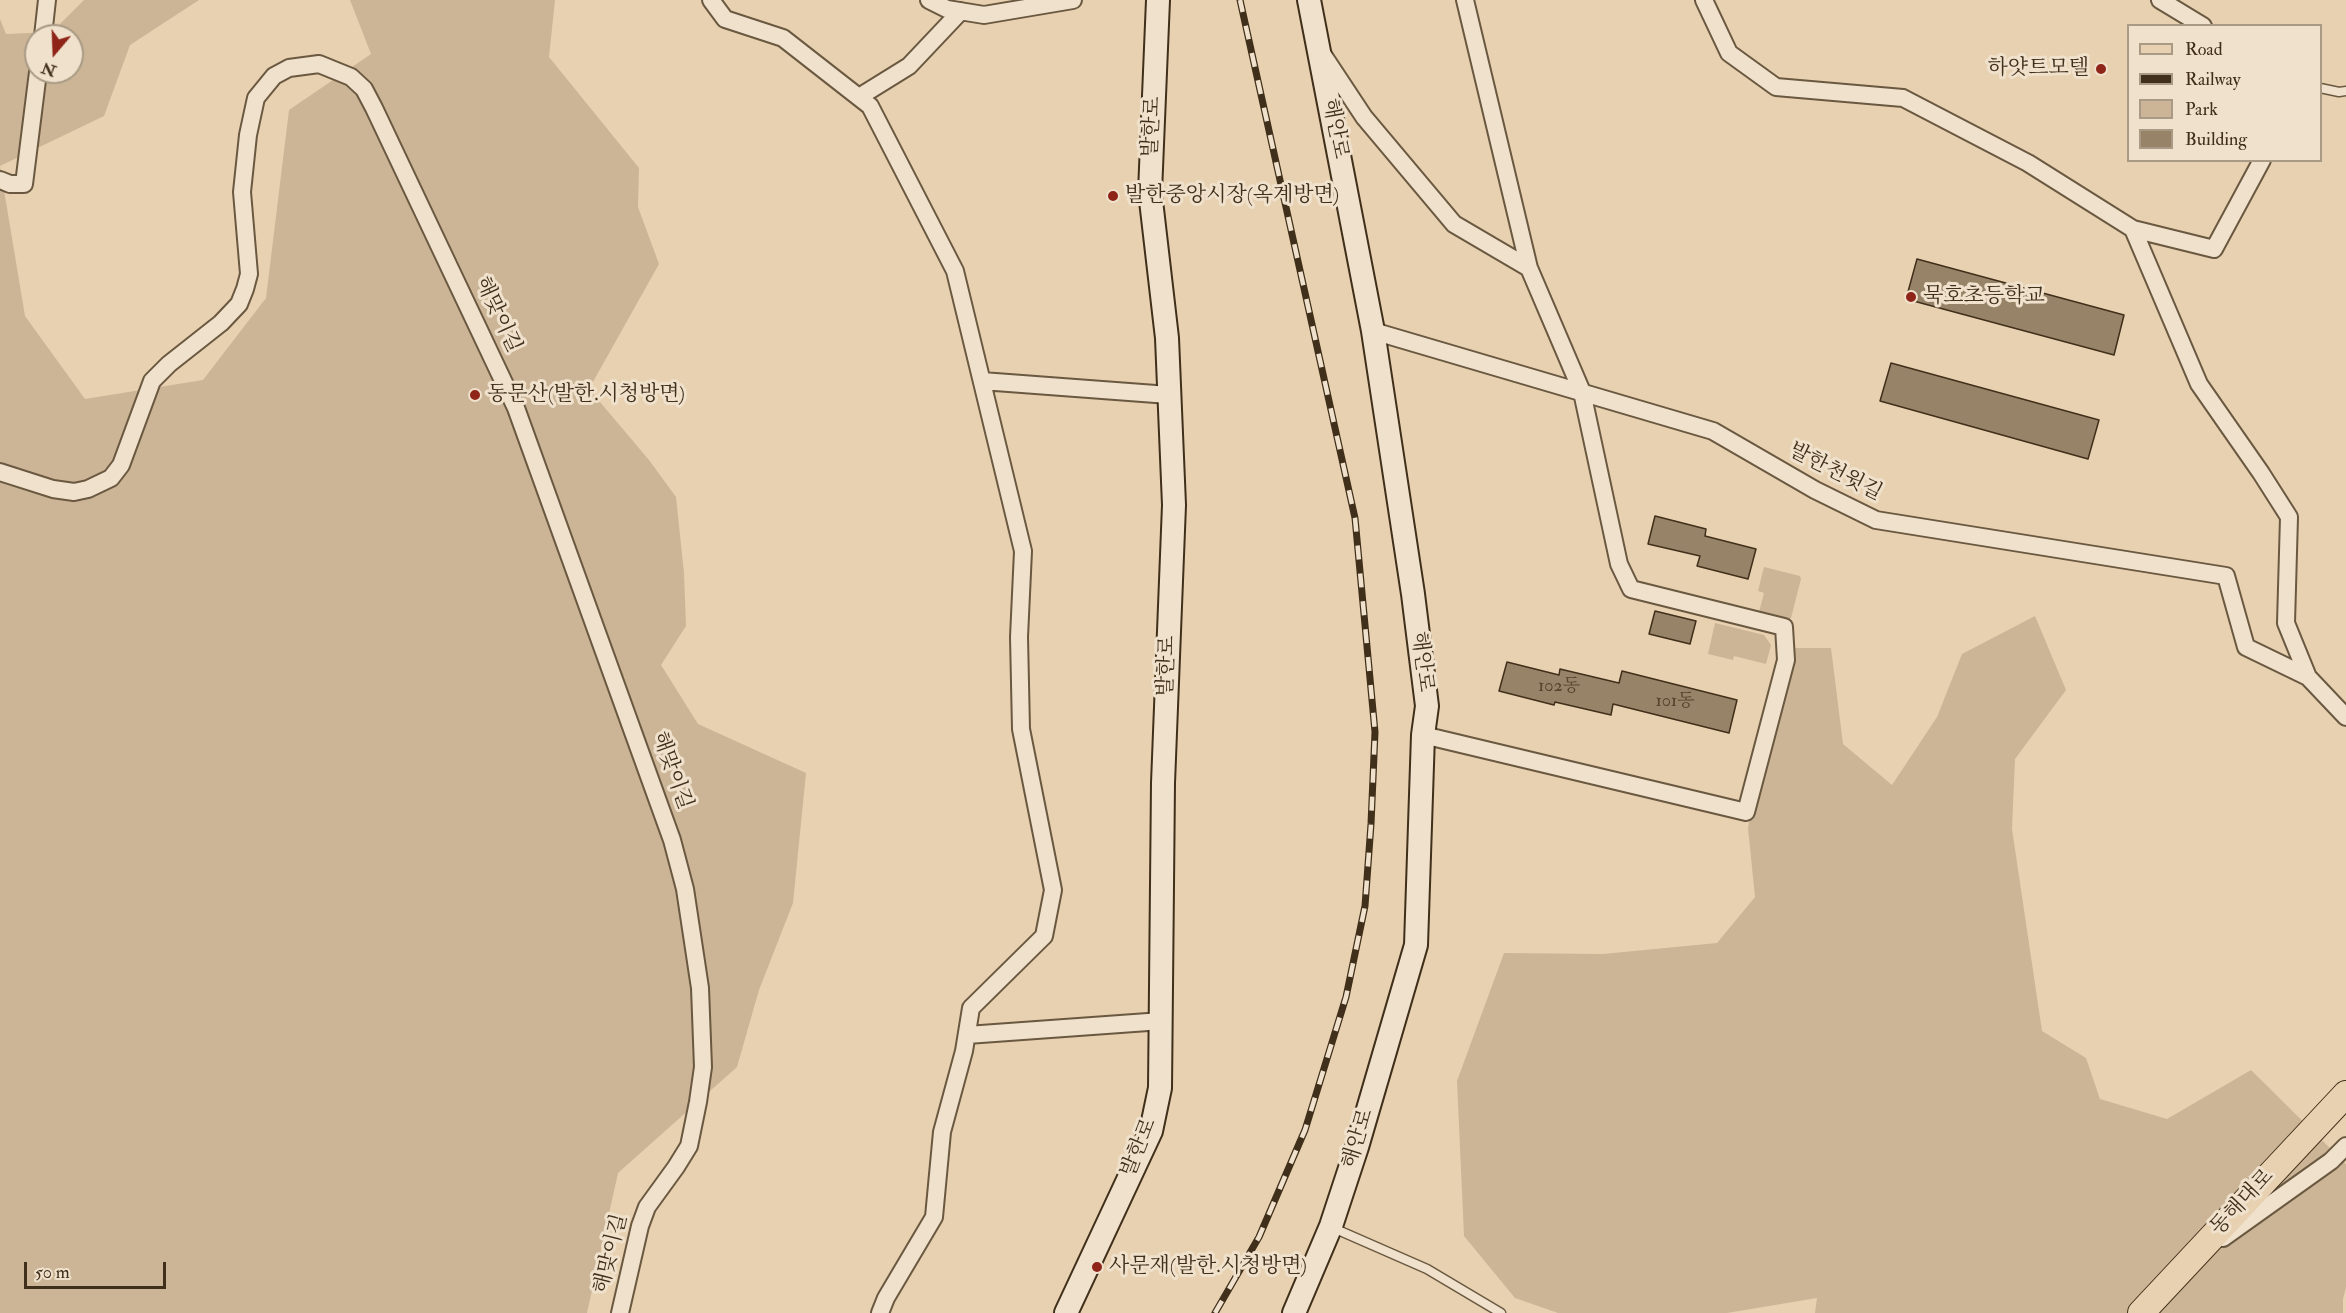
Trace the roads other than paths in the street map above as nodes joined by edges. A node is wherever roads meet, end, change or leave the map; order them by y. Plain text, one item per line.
1 (47, 0) edge
2 (711, 0) edge
3 (929, 0) edge
4 (1072, 0) edge
5 (1158, 0) edge
6 (1309, 0) edge
7 (1466, 0) edge
8 (1704, 0) edge
9 (2160, 0) edge
10 (961, 11) junction
11 (44, 24) edge
12 (2200, 24) edge
13 (1319, 49) junction
14 (36, 84) edge
15 (2322, 88) edge
16 (2346, 91) edge
17 (859, 97) junction
18 (2261, 162) edge
19 (0, 180) edge
20 (2133, 229) junction
21 (1529, 268) junction
22 (1373, 331) junction
23 (982, 381) junction
24 (1582, 392) junction
25 (1169, 395) junction
26 (0, 472) edge
27 (2308, 677) junction
28 (2346, 717) edge
29 (1423, 735) junction
30 (1162, 1021) junction
31 (967, 1035) junction
32 (2346, 1094) edge
33 (2346, 1146) edge
34 (1331, 1226) junction
35 (2186, 1264) junction
36 (620, 1313) edge
37 (880, 1313) edge
38 (1066, 1313) edge
39 (1294, 1313) edge
40 (1501, 1313) edge
41 (2141, 1313) edge

1 - 11 street
2 - 17 street
3 - 10 street
4 - 10 street
5 - 25 street, 발한로
6 - 13 street, 해안로
7 - 21 street
8 - 20 street
9 - 12 street
10 - 17 street
13 - 21 street
13 - 22 street, 해안로
14 - 19 street
15 - 16 lane
17 - 23 street
18 - 20 street
20 - 27 street
21 - 24 street
22 - 24 street, 발한천윗길
22 - 29 street, 해안로
23 - 25 street
23 - 31 street
24 - 27 street, 발한천윗길
24 - 29 street
25 - 30 street, 발한로
26 - 36 street, 해맞이길
27 - 28 street
29 - 34 street, 해안로
30 - 31 street
30 - 38 street, 발한로
31 - 37 street
32 - 35 main road, 동해대로
33 - 35 street
34 - 39 street, 해안로
34 - 40 lane
35 - 41 main road, 동해대로

